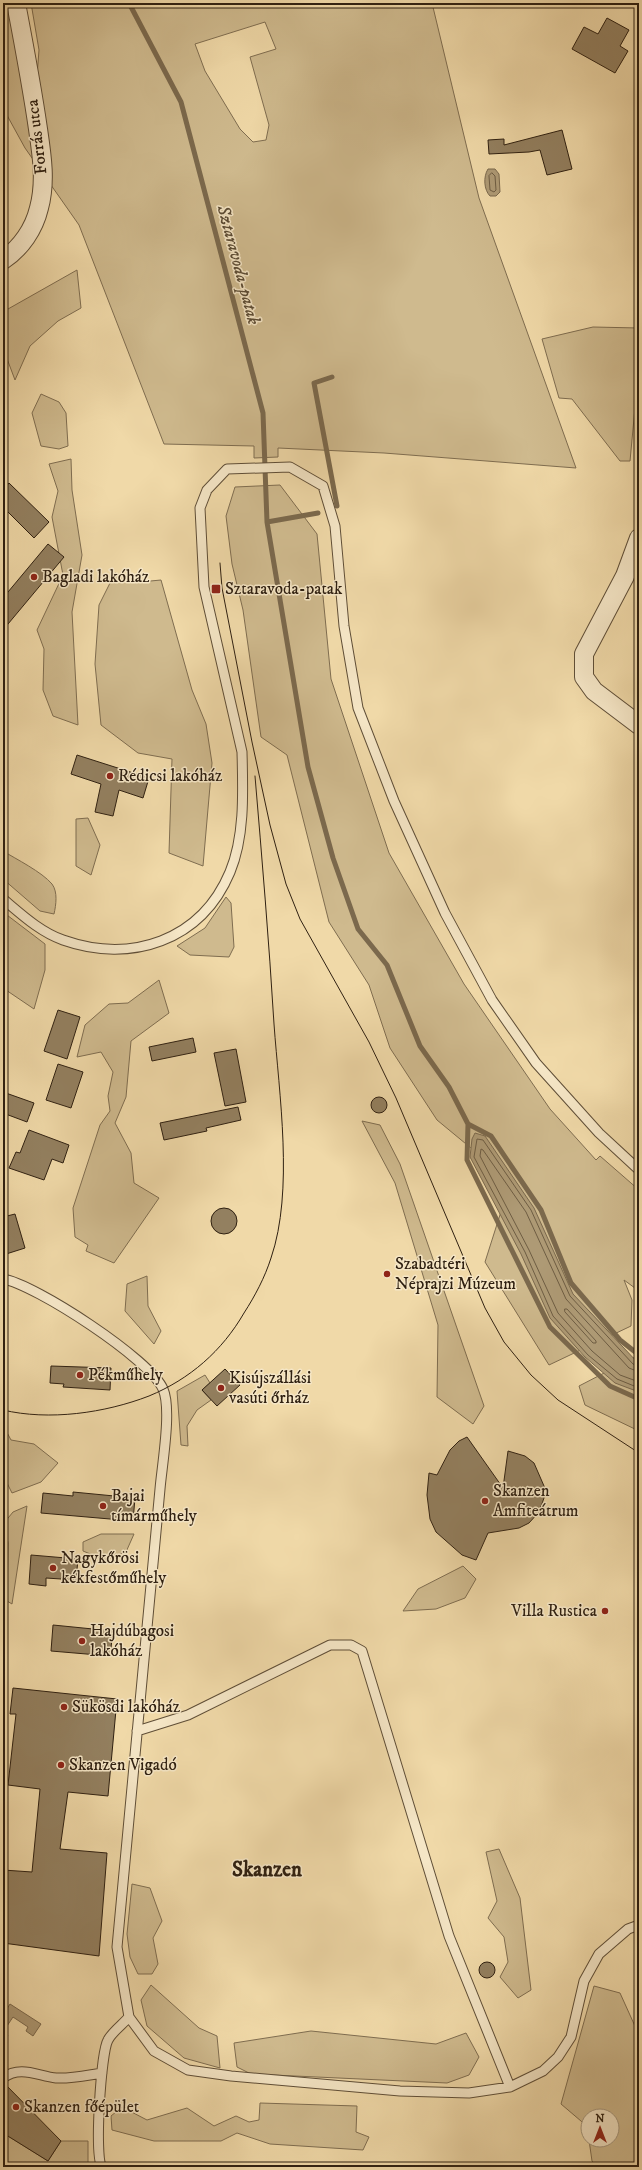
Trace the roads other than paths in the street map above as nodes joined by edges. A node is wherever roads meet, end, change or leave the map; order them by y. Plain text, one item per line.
1 (16, 3) edge
2 (3, 260) edge
3 (639, 538) edge
4 (639, 725) edge
5 (3, 899) edge
6 (639, 1170) edge
7 (3, 1279) edge
8 (137, 1731) junction
9 (639, 1925) edge
10 (129, 2017) junction
11 (102, 2073) junction
12 (3, 2078) edge
13 (510, 2087) junction
14 (102, 2167) edge

1 - 2 street, Forrás utca
3 - 4 street
5 - 6 lane
7 - 8 lane
8 - 10 lane
8 - 13 lane
9 - 13 lane
10 - 11 lane
10 - 13 lane
11 - 12 lane
11 - 14 lane

